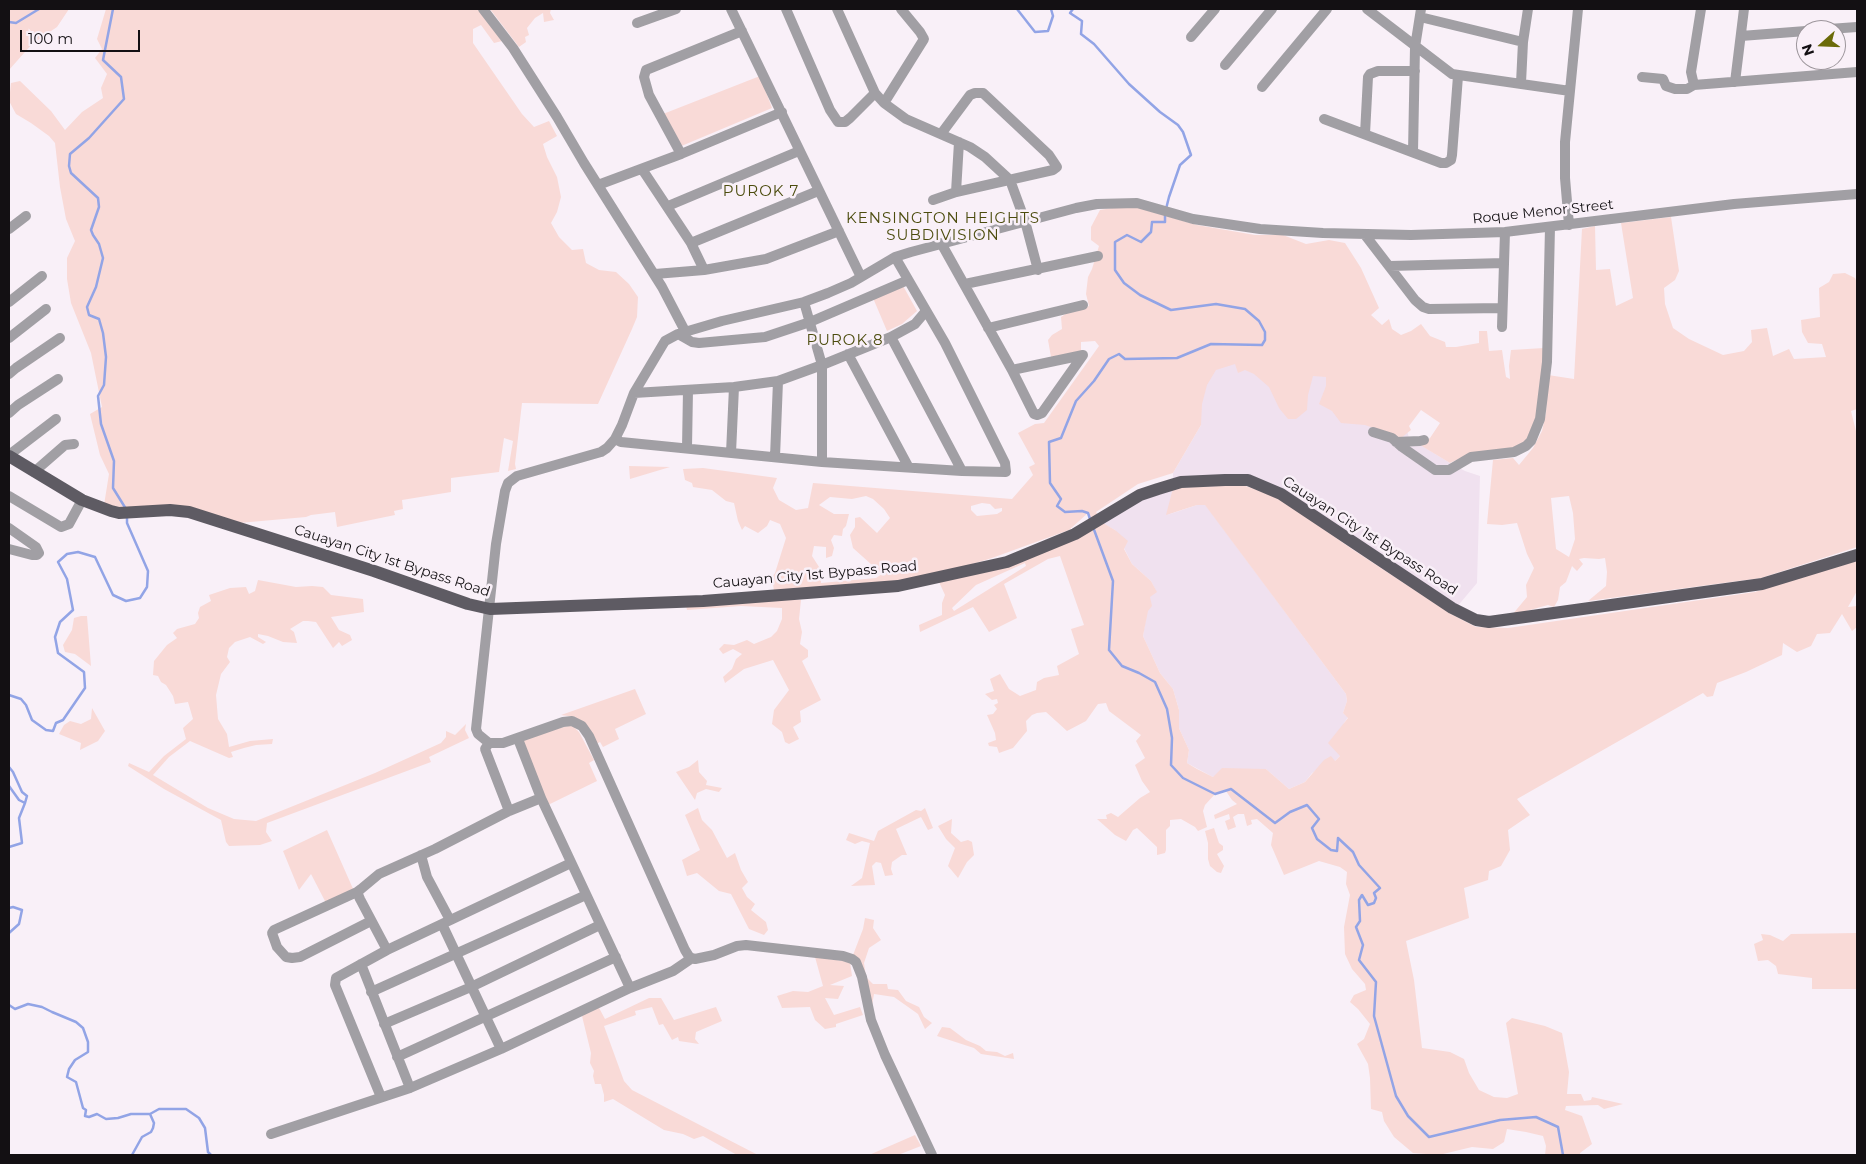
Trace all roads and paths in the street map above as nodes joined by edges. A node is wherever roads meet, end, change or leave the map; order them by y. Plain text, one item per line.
1 (483, 9) edge
2 (676, 9) edge
3 (732, 9) edge
4 (786, 9) edge
5 (837, 9) edge
6 (901, 9) edge
7 (1215, 9) edge
8 (1272, 9) edge
9 (1327, 9) edge
10 (1528, 9) edge
11 (1578, 9) edge
12 (1701, 9) edge
13 (1744, 9) edge
14 (1372, 10) edge
15 (1420, 13) edge
16 (636, 24) dead end
17 (742, 31) junction
18 (1796, 32) edge
19 (1741, 36) junction
20 (1191, 37) dead end
21 (1523, 42) junction
22 (1415, 47) junction
23 (1225, 65) dead end
24 (1414, 71) junction
25 (1857, 72) edge
26 (1458, 76) junction
27 (1642, 77) dead end
28 (1735, 82) junction
29 (1520, 83) junction
30 (1694, 85) junction
31 (1262, 87) dead end
32 (1570, 91) junction
33 (875, 93) junction
34 (884, 103) junction
35 (782, 112) junction
36 (1324, 119) dead end
37 (940, 134) junction
38 (1365, 134) junction
39 (959, 142) junction
40 (800, 151) junction
41 (1413, 152) junction
42 (680, 154) junction
43 (642, 169) junction
44 (1010, 180) junction
45 (598, 185) junction
46 (818, 191) junction
47 (956, 192) junction
48 (1857, 194) edge
49 (933, 200) dead end
50 (668, 206) junction
51 (26, 216) dead end
52 (1025, 221) junction
53 (1569, 225) junction
54 (1550, 227) junction
55 (9, 229) edge
56 (839, 230) junction
57 (1505, 232) junction
58 (1365, 235) junction
59 (691, 243) junction
60 (940, 243) junction
61 (1098, 256) dead end
62 (895, 258) junction
63 (1504, 263) junction
64 (1390, 266) junction
65 (704, 270) junction
66 (1038, 270) junction
67 (654, 274) junction
68 (42, 276) dead end
69 (861, 277) junction
70 (908, 280) junction
71 (965, 284) junction
72 (9, 302) edge
73 (804, 302) junction
74 (1083, 305) dead end
75 (1502, 308) junction
76 (46, 309) dead end
77 (926, 311) junction
78 (810, 322) junction
79 (1502, 327) dead end
80 (988, 328) junction
81 (682, 332) junction
82 (891, 336) junction
83 (9, 338) edge
84 (60, 338) dead end
85 (848, 354) junction
86 (822, 365) junction
87 (1012, 370) junction
88 (9, 374) edge
89 (58, 379) dead end
90 (778, 381) junction
91 (734, 387) junction
92 (688, 390) junction
93 (634, 393) junction
94 (9, 414) edge
95 (56, 419) dead end
96 (1373, 432) dead end
97 (615, 440) junction
98 (1424, 440) dead end
99 (1396, 442) junction
100 (74, 444) dead end
101 (687, 448) junction
102 (731, 453) junction
103 (9, 456) edge
104 (775, 457) junction
105 (822, 462) junction
106 (908, 466) junction
107 (962, 471) junction
108 (34, 472) junction
109 (9, 496) edge
110 (82, 500) junction
111 (9, 528) edge
112 (9, 549) edge
113 (1857, 555) edge
114 (490, 609) junction
115 (518, 739) junction
116 (489, 743) junction
117 (542, 798) junction
118 (509, 812) junction
119 (421, 855) junction
120 (571, 863) junction
121 (357, 892) junction
122 (586, 895) junction
123 (371, 921) junction
124 (446, 922) junction
125 (600, 925) junction
126 (387, 950) junction
127 (455, 953) junction
128 (616, 957) junction
129 (692, 958) junction
130 (361, 964) junction
131 (471, 987) junction
132 (630, 988) junction
133 (371, 992) junction
134 (486, 1017) junction
135 (384, 1024) junction
136 (501, 1049) junction
137 (397, 1056) junction
138 (410, 1088) junction
139 (381, 1097) junction
140 (271, 1134) dead end
141 (932, 1155) edge

1 - 45 street
2 - 16 street
3 - 17 street
4 - 33 street
5 - 33 street
6 - 34 street
7 - 20 street
8 - 23 street
9 - 31 street
10 - 21 street
11 - 32 street
12 - 30 street
13 - 19 street
14 - 22 street
15 - 21 street
15 - 22 street
17 - 35 street
17 - 42 street
18 - 19 street
19 - 28 street
21 - 29 street
22 - 24 street
22 - 26 street
24 - 38 street
24 - 41 street
25 - 28 street
26 - 29 street
26 - 41 street
27 - 30 street
28 - 30 street
29 - 32 street
32 - 53 street
33 - 34 street
34 - 37 street
35 - 40 street
35 - 42 street
36 - 38 street
37 - 39 street
37 - 44 street
38 - 41 street
39 - 44 street
39 - 47 street
40 - 46 street
40 - 50 street
42 - 43 street
43 - 45 street
43 - 50 street
44 - 47 street
44 - 52 street
45 - 67 street
46 - 56 street
46 - 59 street
47 - 49 street
48 - 53 street, Roque Menor Street
50 - 59 street
51 - 55 street
52 - 58 street, Roque Menor Street
52 - 60 street, Roque Menor Street
52 - 66 street
53 - 54 street, Roque Menor Street
54 - 57 street, Roque Menor Street
54 - 99 street
56 - 65 street
56 - 69 street
57 - 58 street, Roque Menor Street
57 - 63 street
58 - 64 street
59 - 65 street
60 - 62 street, Roque Menor Street
60 - 71 street
61 - 66 street
62 - 69 street, Roque Menor Street
62 - 70 street
63 - 64 street
63 - 75 street
64 - 75 street
65 - 67 street
66 - 71 street
67 - 81 street
68 - 72 street
69 - 73 street, Roque Menor Street
70 - 77 street
70 - 78 street
71 - 80 street
73 - 78 street
73 - 81 street, Roque Menor Street
74 - 80 street
75 - 79 street
76 - 83 street
77 - 82 street
77 - 107 street
78 - 81 street
78 - 86 street
80 - 87 street
81 - 93 street
82 - 85 street
82 - 107 street
84 - 88 street
85 - 86 street
85 - 106 street
86 - 90 street
86 - 105 street
87 - 87 street
89 - 94 street
90 - 91 street
90 - 104 street
91 - 92 street
91 - 102 street
92 - 93 street
92 - 101 street
93 - 97 street
95 - 103 street
96 - 99 street
97 - 101 street
97 - 114 street
98 - 99 street
100 - 108 street
101 - 102 street
102 - 104 street
103 - 108 main road, Cauayan City 1st Bypass Road
104 - 105 street
105 - 106 street
106 - 107 street
108 - 110 main road, Cauayan City 1st Bypass Road
109 - 110 street
110 - 114 main road, Cauayan City 1st Bypass Road
111 - 112 street
113 - 114 main road, Cauayan City 1st Bypass Road
114 - 116 street
115 - 116 street
115 - 117 street
115 - 129 street
116 - 118 street
117 - 118 street
117 - 120 street
118 - 119 street
119 - 121 street
119 - 124 street
120 - 122 street
120 - 124 street
121 - 123 street
121 - 123 street
122 - 125 street
122 - 127 street
123 - 126 street
124 - 126 street
124 - 127 street
125 - 128 street
125 - 131 street
126 - 130 street
127 - 131 street
127 - 133 street
128 - 132 street
128 - 134 street
129 - 132 street
129 - 141 street
130 - 133 street
130 - 139 street
131 - 134 street
131 - 135 street
132 - 136 street
133 - 135 street
134 - 136 street
134 - 137 street
135 - 137 street
136 - 138 street
137 - 138 street
138 - 139 street
139 - 140 street

